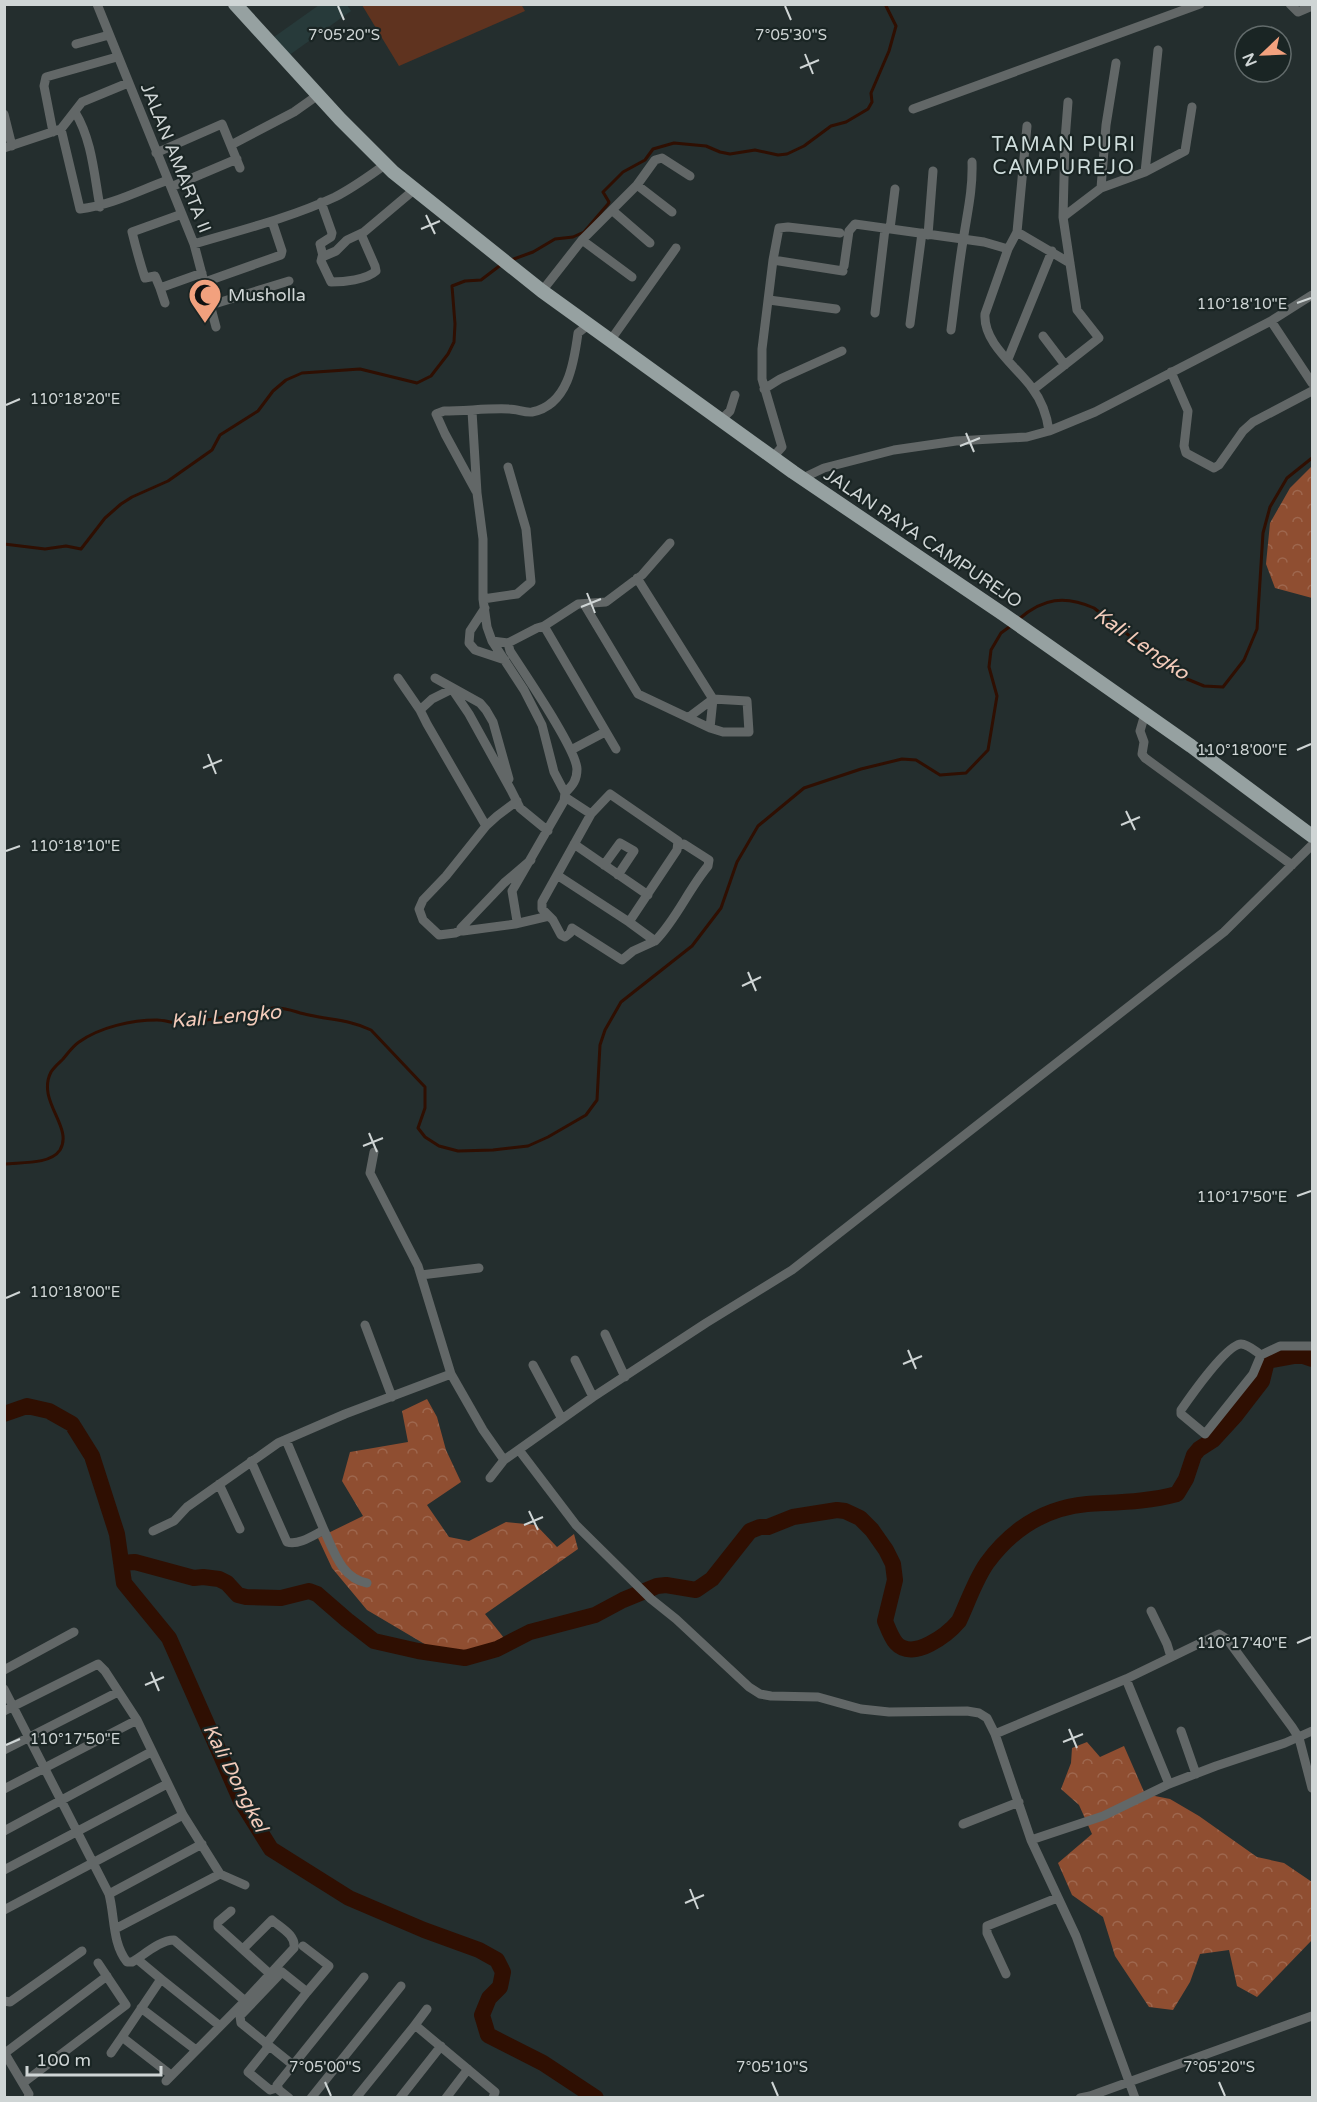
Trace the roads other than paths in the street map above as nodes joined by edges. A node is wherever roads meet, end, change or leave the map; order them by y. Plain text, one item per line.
1 (97, 4) edge
2 (235, 4) edge
3 (1200, 4) edge
4 (1290, 4) edge
5 (1312, 6) edge
6 (109, 34) junction
7 (76, 44) dead end
8 (1158, 50) dead end
9 (117, 57) junction
10 (1116, 63) dead end
11 (128, 84) junction
12 (318, 95) junction
13 (1068, 102) dead end
14 (1192, 108) dead end
15 (914, 109) dead end
16 (75, 112) junction
17 (4, 114) edge
18 (1027, 126) dead end
19 (57, 130) junction
20 (231, 145) junction
21 (8, 147) edge
22 (156, 153) junction
23 (972, 162) dead end
24 (386, 164) junction
25 (933, 171) dead end
26 (1145, 172) junction
27 (690, 176) dead end
28 (170, 183) junction
29 (637, 185) junction
30 (1101, 188) junction
31 (415, 189) junction
32 (895, 189) dead end
33 (321, 202) junction
34 (100, 207) junction
35 (613, 211) junction
36 (672, 212) dead end
37 (182, 214) junction
38 (1063, 217) junction
39 (272, 221) junction
40 (887, 229) junction
41 (1017, 232) junction
42 (840, 233) dead end
43 (361, 234) junction
44 (925, 234) junction
45 (582, 240) junction
46 (963, 240) junction
47 (650, 243) dead end
48 (194, 244) junction
49 (675, 248) dead end
50 (1008, 249) junction
51 (1052, 251) junction
52 (323, 256) junction
53 (773, 260) junction
54 (1070, 263) junction
55 (203, 277) junction
56 (632, 277) dead end
57 (289, 281) dead end
58 (160, 288) junction
59 (542, 291) junction
60 (1312, 295) edge
61 (769, 300) junction
62 (165, 303) dead end
63 (211, 305) junction
64 (836, 309) dead end
65 (875, 313) dead end
66 (1271, 321) junction
67 (910, 324) dead end
68 (588, 326) junction
69 (216, 327) dead end
70 (951, 330) dead end
71 (1043, 336) dead end
72 (610, 341) junction
73 (842, 351) dead end
74 (1008, 359) junction
75 (1065, 365) junction
76 (1171, 372) junction
77 (1312, 383) edge
78 (765, 389) junction
79 (1034, 389) junction
80 (1312, 391) edge
81 (735, 395) dead end
82 (472, 411) junction
83 (721, 420) junction
84 (1049, 431) junction
85 (773, 457) junction
86 (508, 467) dead end
87 (803, 478) junction
88 (477, 493) junction
89 (670, 543) dead end
90 (638, 578) junction
91 (484, 604) junction
92 (584, 604) junction
93 (544, 626) junction
94 (492, 641) junction
95 (508, 643) junction
96 (505, 660) junction
97 (398, 678) dead end
98 (435, 678) dead end
99 (452, 689) junction
100 (529, 689) junction
101 (713, 699) junction
102 (420, 710) junction
103 (1145, 714) junction
104 (688, 717) junction
105 (710, 728) junction
106 (605, 732) junction
107 (616, 749) dead end
108 (571, 750) junction
109 (510, 787) junction
110 (565, 795) junction
111 (516, 801) junction
112 (591, 814) junction
113 (486, 826) junction
114 (548, 831) junction
115 (1312, 836) edge
116 (574, 844) junction
117 (679, 845) junction
118 (1312, 845) edge
119 (531, 860) junction
120 (604, 865) junction
121 (1292, 865) junction
122 (556, 875) junction
123 (618, 875) junction
124 (512, 891) junction
125 (495, 892) junction
126 (648, 895) junction
127 (551, 918) junction
128 (629, 922) junction
129 (515, 924) junction
130 (462, 930) junction
131 (655, 941) junction
132 (374, 1152) dead end
133 (479, 1268) dead end
134 (421, 1275) junction
135 (365, 1325) dead end
136 (605, 1334) dead end
137 (1312, 1346) edge
138 (1261, 1355) junction
139 (575, 1360) dead end
140 (533, 1365) dead end
141 (452, 1374) junction
142 (625, 1377) junction
143 (392, 1396) junction
144 (593, 1397) junction
145 (562, 1419) junction
146 (286, 1440) junction
147 (519, 1450) junction
148 (504, 1460) junction
149 (251, 1461) junction
150 (490, 1478) dead end
151 (219, 1484) junction
152 (240, 1529) dead end
153 (324, 1530) junction
154 (153, 1531) dead end
155 (367, 1582) dead end
156 (1151, 1611) dead end
157 (74, 1632) dead end
158 (1171, 1658) junction
159 (4, 1670) edge
160 (1126, 1679) junction
161 (4, 1689) edge
162 (118, 1692) junction
163 (9, 1709) edge
164 (136, 1720) junction
165 (1181, 1731) dead end
166 (1312, 1731) edge
167 (994, 1734) junction
168 (29, 1737) junction
169 (1299, 1738) junction
170 (4, 1750) edge
171 (151, 1752) junction
172 (45, 1769) junction
173 (1196, 1774) junction
174 (167, 1784) junction
175 (1169, 1784) junction
176 (1312, 1788) edge
177 (4, 1789) edge
178 (61, 1800) junction
179 (1019, 1802) junction
180 (183, 1815) junction
181 (963, 1824) dead end
182 (4, 1831) edge
183 (77, 1832) junction
184 (1031, 1840) junction
185 (202, 1845) junction
186 (93, 1863) junction
187 (4, 1870) edge
188 (220, 1874) junction
189 (245, 1885) dead end
190 (109, 1894) junction
191 (1057, 1898) junction
192 (4, 1910) edge
193 (231, 1911) dead end
194 (115, 1929) junction
195 (303, 1946) dead end
196 (243, 1949) junction
197 (82, 1951) dead end
198 (137, 1959) junction
199 (98, 1963) dead end
200 (270, 1974) junction
201 (1006, 1974) dead end
202 (107, 1976) junction
203 (364, 1977) dead end
204 (161, 1978) junction
205 (400, 1986) dead end
206 (307, 1992) junction
207 (4, 2001) edge
208 (245, 2001) junction
209 (141, 2008) junction
210 (427, 2009) dead end
211 (1312, 2016) edge
212 (415, 2025) junction
213 (220, 2026) junction
214 (122, 2037) junction
215 (268, 2045) junction
216 (441, 2046) junction
217 (196, 2050) junction
218 (5, 2053) edge
219 (111, 2053) dead end
220 (293, 2065) junction
221 (468, 2069) junction
222 (1129, 2082) junction
223 (23, 2083) junction
224 (277, 2088) junction
225 (28, 2097) edge
226 (288, 2097) edge
227 (311, 2097) edge
228 (356, 2097) edge
229 (400, 2097) edge
230 (446, 2097) edge
231 (493, 2097) edge
232 (1080, 2097) edge
233 (1135, 2097) edge

1 - 6 street, JALAN AMARTA II
2 - 12 main road, JALAN RAYA CAMPUREJO
3 - 15 street
4 - 5 street
6 - 7 street
6 - 9 street, JALAN AMARTA II
8 - 26 street
9 - 11 street, JALAN AMARTA II
9 - 19 street
10 - 30 street
11 - 16 street
11 - 22 street, JALAN AMARTA II
12 - 20 street
12 - 24 main road, JALAN RAYA CAMPUREJO
13 - 38 street
14 - 26 street
16 - 19 street
16 - 34 street
17 - 21 street
18 - 41 street
19 - 21 street
19 - 34 street
20 - 22 street
20 - 28 street
22 - 28 street, JALAN AMARTA II
23 - 46 street
24 - 31 main road, JALAN RAYA CAMPUREJO
24 - 33 street
25 - 44 street
26 - 30 street
27 - 29 street
28 - 34 street
28 - 37 street, JALAN AMARTA II
29 - 35 street
29 - 36 street
30 - 38 street
31 - 43 street
31 - 59 main road, JALAN RAYA CAMPUREJO
32 - 40 street
33 - 39 street
33 - 52 street
35 - 45 street
35 - 47 street
37 - 48 street, JALAN AMARTA II
37 - 58 street
38 - 54 street
39 - 48 street
39 - 55 street
40 - 44 street
40 - 53 street
40 - 65 street
41 - 50 street
41 - 51 street
42 - 53 street
43 - 52 street
43 - 52 street
44 - 46 street
44 - 67 street
45 - 56 street
45 - 59 street
46 - 50 street
46 - 70 street
48 - 55 street, JALAN AMARTA II
49 - 72 street
50 - 74 street
51 - 54 street
51 - 74 street
53 - 61 street
54 - 75 street
55 - 58 street
55 - 63 street, JALAN AMARTA II
57 - 63 street
58 - 62 street
59 - 68 main road, JALAN RAYA CAMPUREJO
60 - 66 street
61 - 64 street
61 - 78 street
63 - 69 street, JALAN AMARTA II
66 - 76 street
66 - 77 street
68 - 72 main road, JALAN RAYA CAMPUREJO
68 - 82 street
71 - 75 street
72 - 83 main road, JALAN RAYA CAMPUREJO
73 - 78 street
74 - 79 street
75 - 79 street
76 - 80 street
76 - 84 street
78 - 85 street
79 - 84 street
81 - 83 street
82 - 88 street
82 - 88 street
83 - 85 main road, JALAN RAYA CAMPUREJO
84 - 87 street
85 - 87 main road, JALAN RAYA CAMPUREJO
86 - 91 street
87 - 103 main road, JALAN RAYA CAMPUREJO
88 - 91 street
89 - 90 street
90 - 92 street
90 - 101 street
91 - 94 street
91 - 96 street
92 - 93 street
92 - 104 street
93 - 95 street
93 - 106 street
94 - 95 street
94 - 96 street
95 - 100 street
96 - 100 street
97 - 102 street
98 - 99 street
99 - 102 street
99 - 109 street
99 - 109 street
100 - 108 street
100 - 110 street
101 - 104 street
101 - 105 street
101 - 105 street
102 - 113 street
103 - 115 main road, JALAN RAYA CAMPUREJO
103 - 121 street
104 - 105 street
106 - 107 street
106 - 108 street
108 - 110 street
109 - 111 street
110 - 112 street
110 - 114 street
111 - 113 street
111 - 114 street
112 - 116 street
112 - 117 street
113 - 130 street
114 - 119 street
116 - 120 street
116 - 122 street
117 - 126 street
117 - 131 street
118 - 121 street
119 - 124 street
119 - 125 street
120 - 123 street
120 - 123 street
121 - 142 street
122 - 127 street
122 - 128 street
123 - 126 street
124 - 125 street
124 - 129 street
125 - 130 street
126 - 128 street
127 - 129 street
127 - 131 street
128 - 131 street
129 - 130 street
132 - 134 street
133 - 134 street
134 - 141 street
135 - 143 street
136 - 142 street
137 - 138 street
138 - 138 street
139 - 144 street
140 - 145 street
141 - 143 street
141 - 148 street
142 - 144 street
143 - 146 street
144 - 145 street
145 - 147 street
146 - 149 street
146 - 153 street
147 - 148 street
147 - 167 street
148 - 150 street
149 - 151 street
149 - 153 street
151 - 152 street
151 - 154 street
153 - 155 street
156 - 158 street
157 - 159 street
158 - 160 street
158 - 169 street
160 - 167 street
160 - 175 street
161 - 163 street
162 - 163 street
162 - 164 street
162 - 168 street
163 - 168 street
164 - 171 street
164 - 172 street
165 - 173 street
166 - 169 street
167 - 179 street
168 - 170 street
168 - 172 street
169 - 173 street
169 - 176 street
171 - 174 street
171 - 178 street
172 - 177 street
172 - 178 street
173 - 175 street
174 - 180 street
174 - 183 street
175 - 184 street
178 - 182 street
178 - 183 street
179 - 181 street
179 - 184 street
180 - 185 street
180 - 186 street
183 - 186 street
183 - 187 street
184 - 191 street
185 - 188 street
185 - 190 street
186 - 190 street
186 - 192 street
188 - 189 street
188 - 194 street
190 - 194 street
191 - 201 street
191 - 222 street
193 - 196 street
194 - 198 street
195 - 206 street
196 - 200 street
196 - 200 street
197 - 207 street
198 - 204 street
198 - 208 street
199 - 202 street
200 - 208 street
202 - 218 street
202 - 223 street
203 - 220 street
204 - 209 street
204 - 213 street
205 - 227 street
206 - 215 street
206 - 215 street
208 - 213 street
209 - 214 street
209 - 217 street
210 - 212 street
211 - 222 street
212 - 216 street
212 - 228 street
213 - 217 street
214 - 217 street
214 - 219 street
215 - 220 street
215 - 224 street
216 - 221 street
216 - 229 street
218 - 223 street
220 - 224 street
221 - 230 street
221 - 231 street
222 - 232 street
222 - 233 street
223 - 225 street
224 - 226 street

